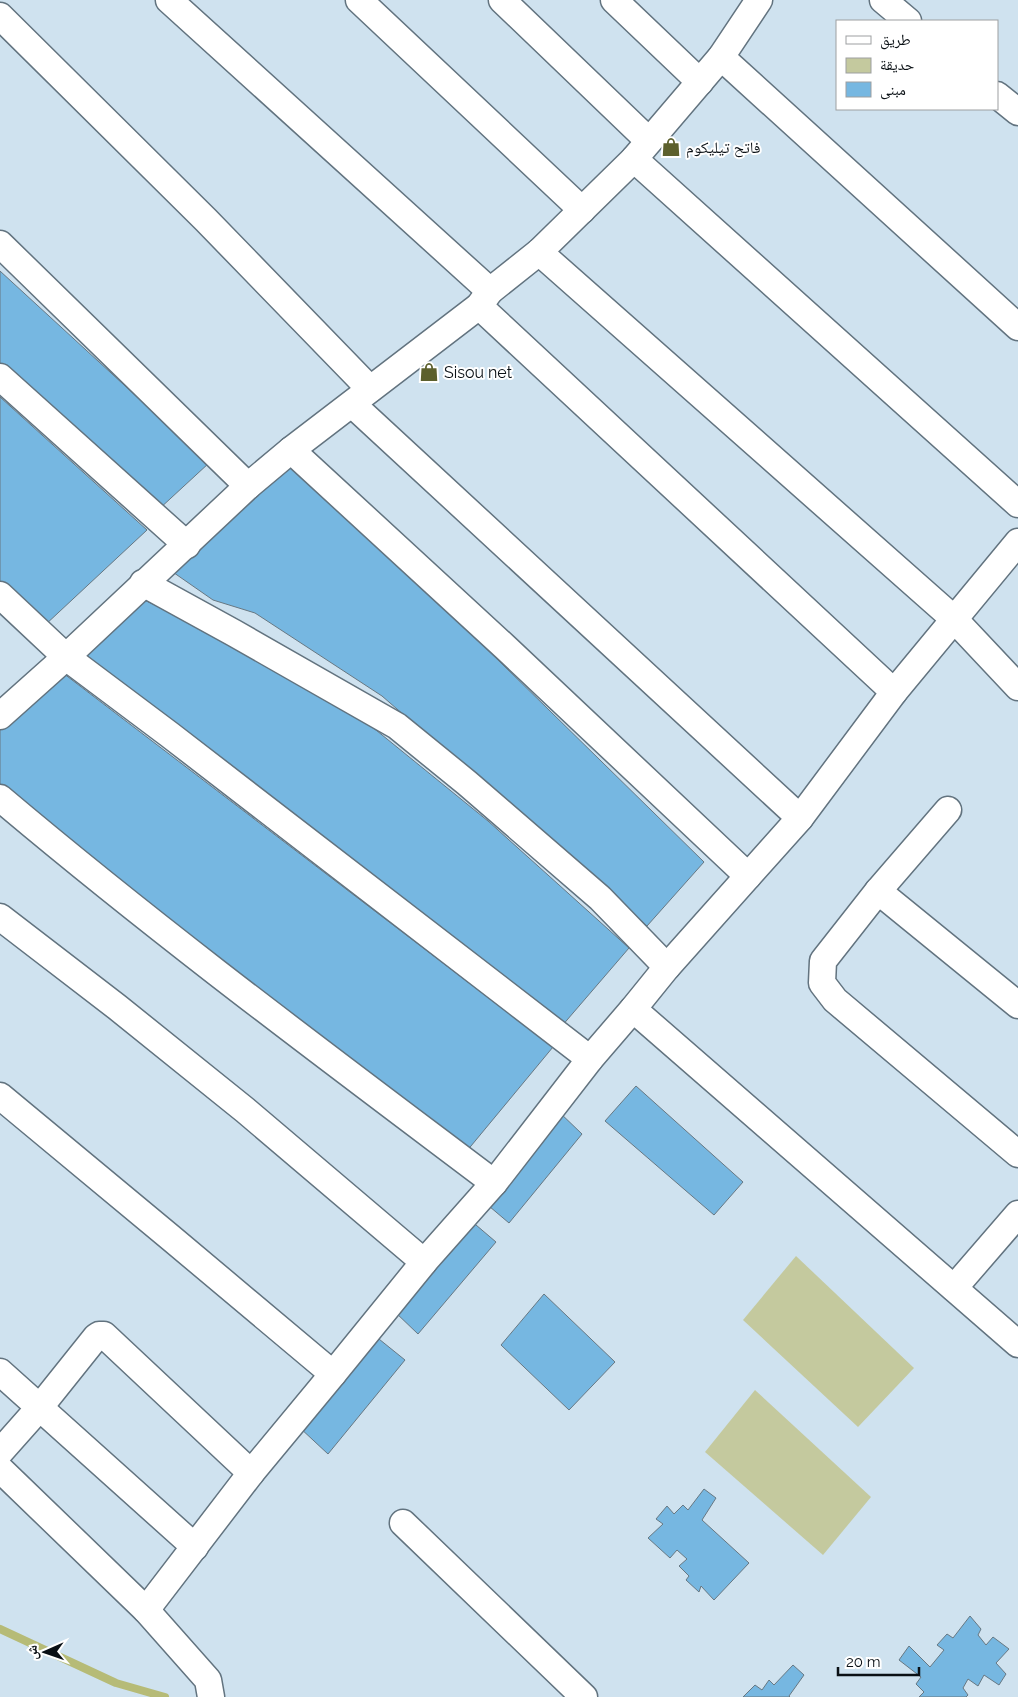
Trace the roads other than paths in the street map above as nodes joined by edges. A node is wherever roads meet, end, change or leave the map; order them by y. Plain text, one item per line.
1 (169, 0) edge
2 (359, 0) edge
3 (502, 0) edge
4 (614, 0) edge
5 (759, 0) edge
6 (883, 0) edge
7 (0, 16) edge
8 (907, 20) edge
9 (721, 57) junction
10 (700, 82) junction
11 (998, 96) edge
12 (1018, 112) edge
13 (642, 150) junction
14 (582, 210) junction
15 (0, 244) edge
16 (539, 252) junction
17 (484, 298) junction
18 (1018, 327) edge
19 (0, 377) edge
20 (361, 396) junction
21 (292, 450) junction
22 (248, 486) junction
23 (1018, 504) edge
24 (1018, 542) edge
25 (187, 545) junction
26 (143, 583) junction
27 (0, 595) edge
28 (954, 618) junction
29 (66, 656) junction
30 (1018, 687) edge
31 (894, 692) junction
32 (0, 716) edge
33 (0, 798) edge
34 (948, 810) dead end
35 (800, 818) junction
36 (748, 876) junction
37 (878, 890) junction
38 (0, 916) edge
39 (667, 967) junction
40 (1018, 1005) edge
41 (633, 1010) junction
42 (590, 1059) junction
43 (0, 1096) edge
44 (1018, 1154) edge
45 (494, 1183) junction
46 (1018, 1214) edge
47 (424, 1262) junction
48 (954, 1288) junction
49 (1018, 1344) edge
50 (0, 1372) edge
51 (333, 1374) junction
52 (40, 1407) junction
53 (0, 1452) edge
54 (0, 1469) edge
55 (251, 1473) junction
56 (403, 1523) dead end
57 (195, 1547) junction
58 (146, 1610) junction
59 (211, 1697) edge
60 (584, 1697) edge

1 - 17 street
2 - 14 street
3 - 13 street
4 - 10 street
5 - 9 street
6 - 8 street
7 - 20 street
9 - 10 street
9 - 18 street
10 - 13 street
11 - 12 street
13 - 14 street
13 - 23 street
14 - 16 street
15 - 22 street
16 - 17 street
16 - 28 street
17 - 20 street
17 - 31 street
19 - 25 street
20 - 21 street
20 - 35 street
21 - 22 street
21 - 36 street
22 - 25 street
24 - 28 street
25 - 26 street
26 - 29 street
26 - 39 street
27 - 29 street
28 - 30 street
28 - 31 street
29 - 32 street
29 - 42 street
31 - 35 street
33 - 45 street
34 - 37 street
35 - 36 street
36 - 39 street
37 - 40 street
37 - 44 street
38 - 47 street
39 - 41 street
41 - 42 street
41 - 48 street
42 - 45 street
43 - 51 street
45 - 47 street
46 - 48 street
47 - 51 street
48 - 49 street
50 - 52 street
51 - 55 street
52 - 53 street
52 - 55 street
52 - 57 street
54 - 58 street
55 - 57 street
56 - 60 street
57 - 58 street
58 - 59 street

